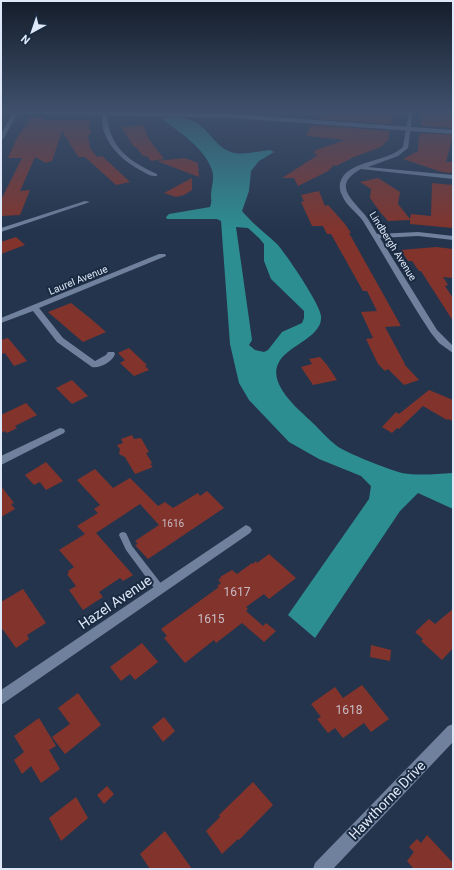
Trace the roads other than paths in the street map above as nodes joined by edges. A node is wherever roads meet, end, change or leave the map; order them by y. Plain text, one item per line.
1 (118, 151) edge
2 (402, 151) edge
3 (359, 168) junction
4 (155, 175) dead end
5 (453, 177) edge
6 (87, 202) dead end
7 (1, 230) edge
8 (375, 236) junction
9 (453, 238) edge
10 (162, 256) dead end
11 (35, 308) junction
12 (1, 321) edge
13 (453, 350) edge
14 (111, 354) dead end
15 (60, 431) dead end
16 (1, 461) edge
17 (246, 530) dead end
18 (123, 535) dead end
19 (160, 589) junction
20 (1, 698) edge
21 (453, 731) edge
22 (321, 869) edge

1 - 4 street
2 - 3 street, Lindbergh Avenue
3 - 5 street
3 - 8 street, Lindbergh Avenue
6 - 7 street
8 - 9 street
8 - 13 street, Lindbergh Avenue
10 - 11 street, Laurel Avenue
11 - 12 street, Laurel Avenue
11 - 14 street
15 - 16 street
17 - 19 street, Hazel Avenue
18 - 19 lane
19 - 20 street, Hazel Avenue
21 - 22 street, Hawthorne Drive

